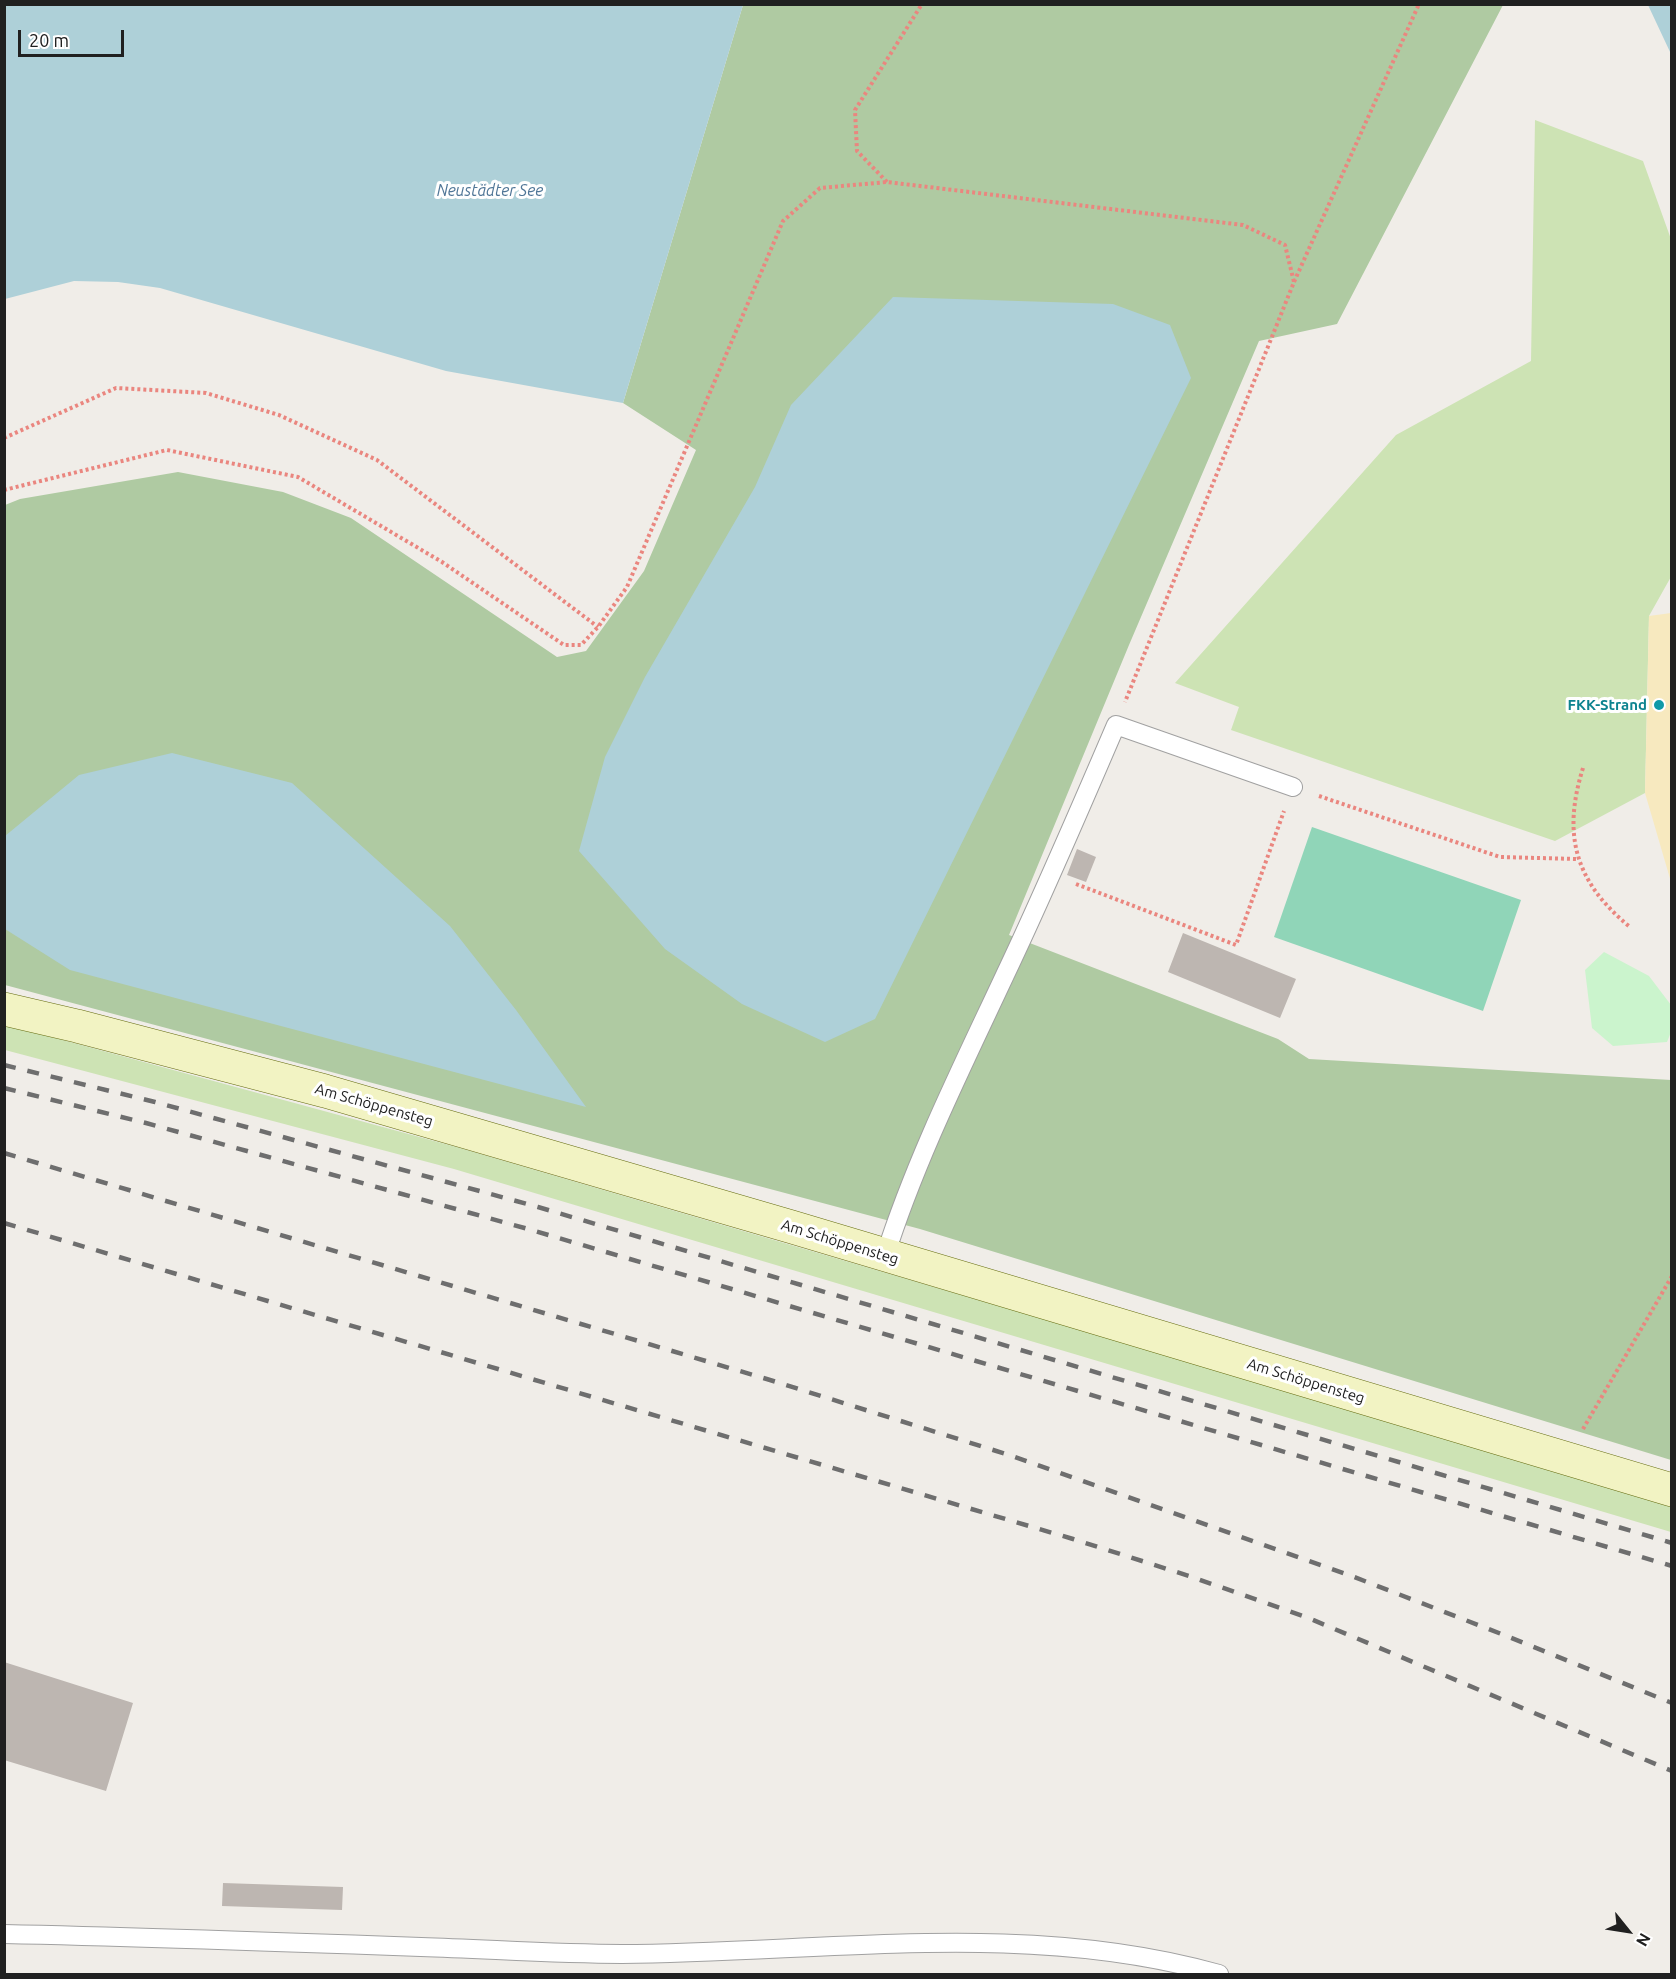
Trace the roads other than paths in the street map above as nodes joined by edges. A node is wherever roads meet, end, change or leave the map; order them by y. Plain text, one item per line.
1 (1293, 787) road end
2 (4, 1009) edge
3 (885, 1256) junction
4 (1671, 1490) edge
5 (4, 1934) edge
6 (1219, 1974) edge

1 - 3 lane
2 - 3 street, Am Schöppensteg
3 - 4 street, Am Schöppensteg
5 - 6 lane

